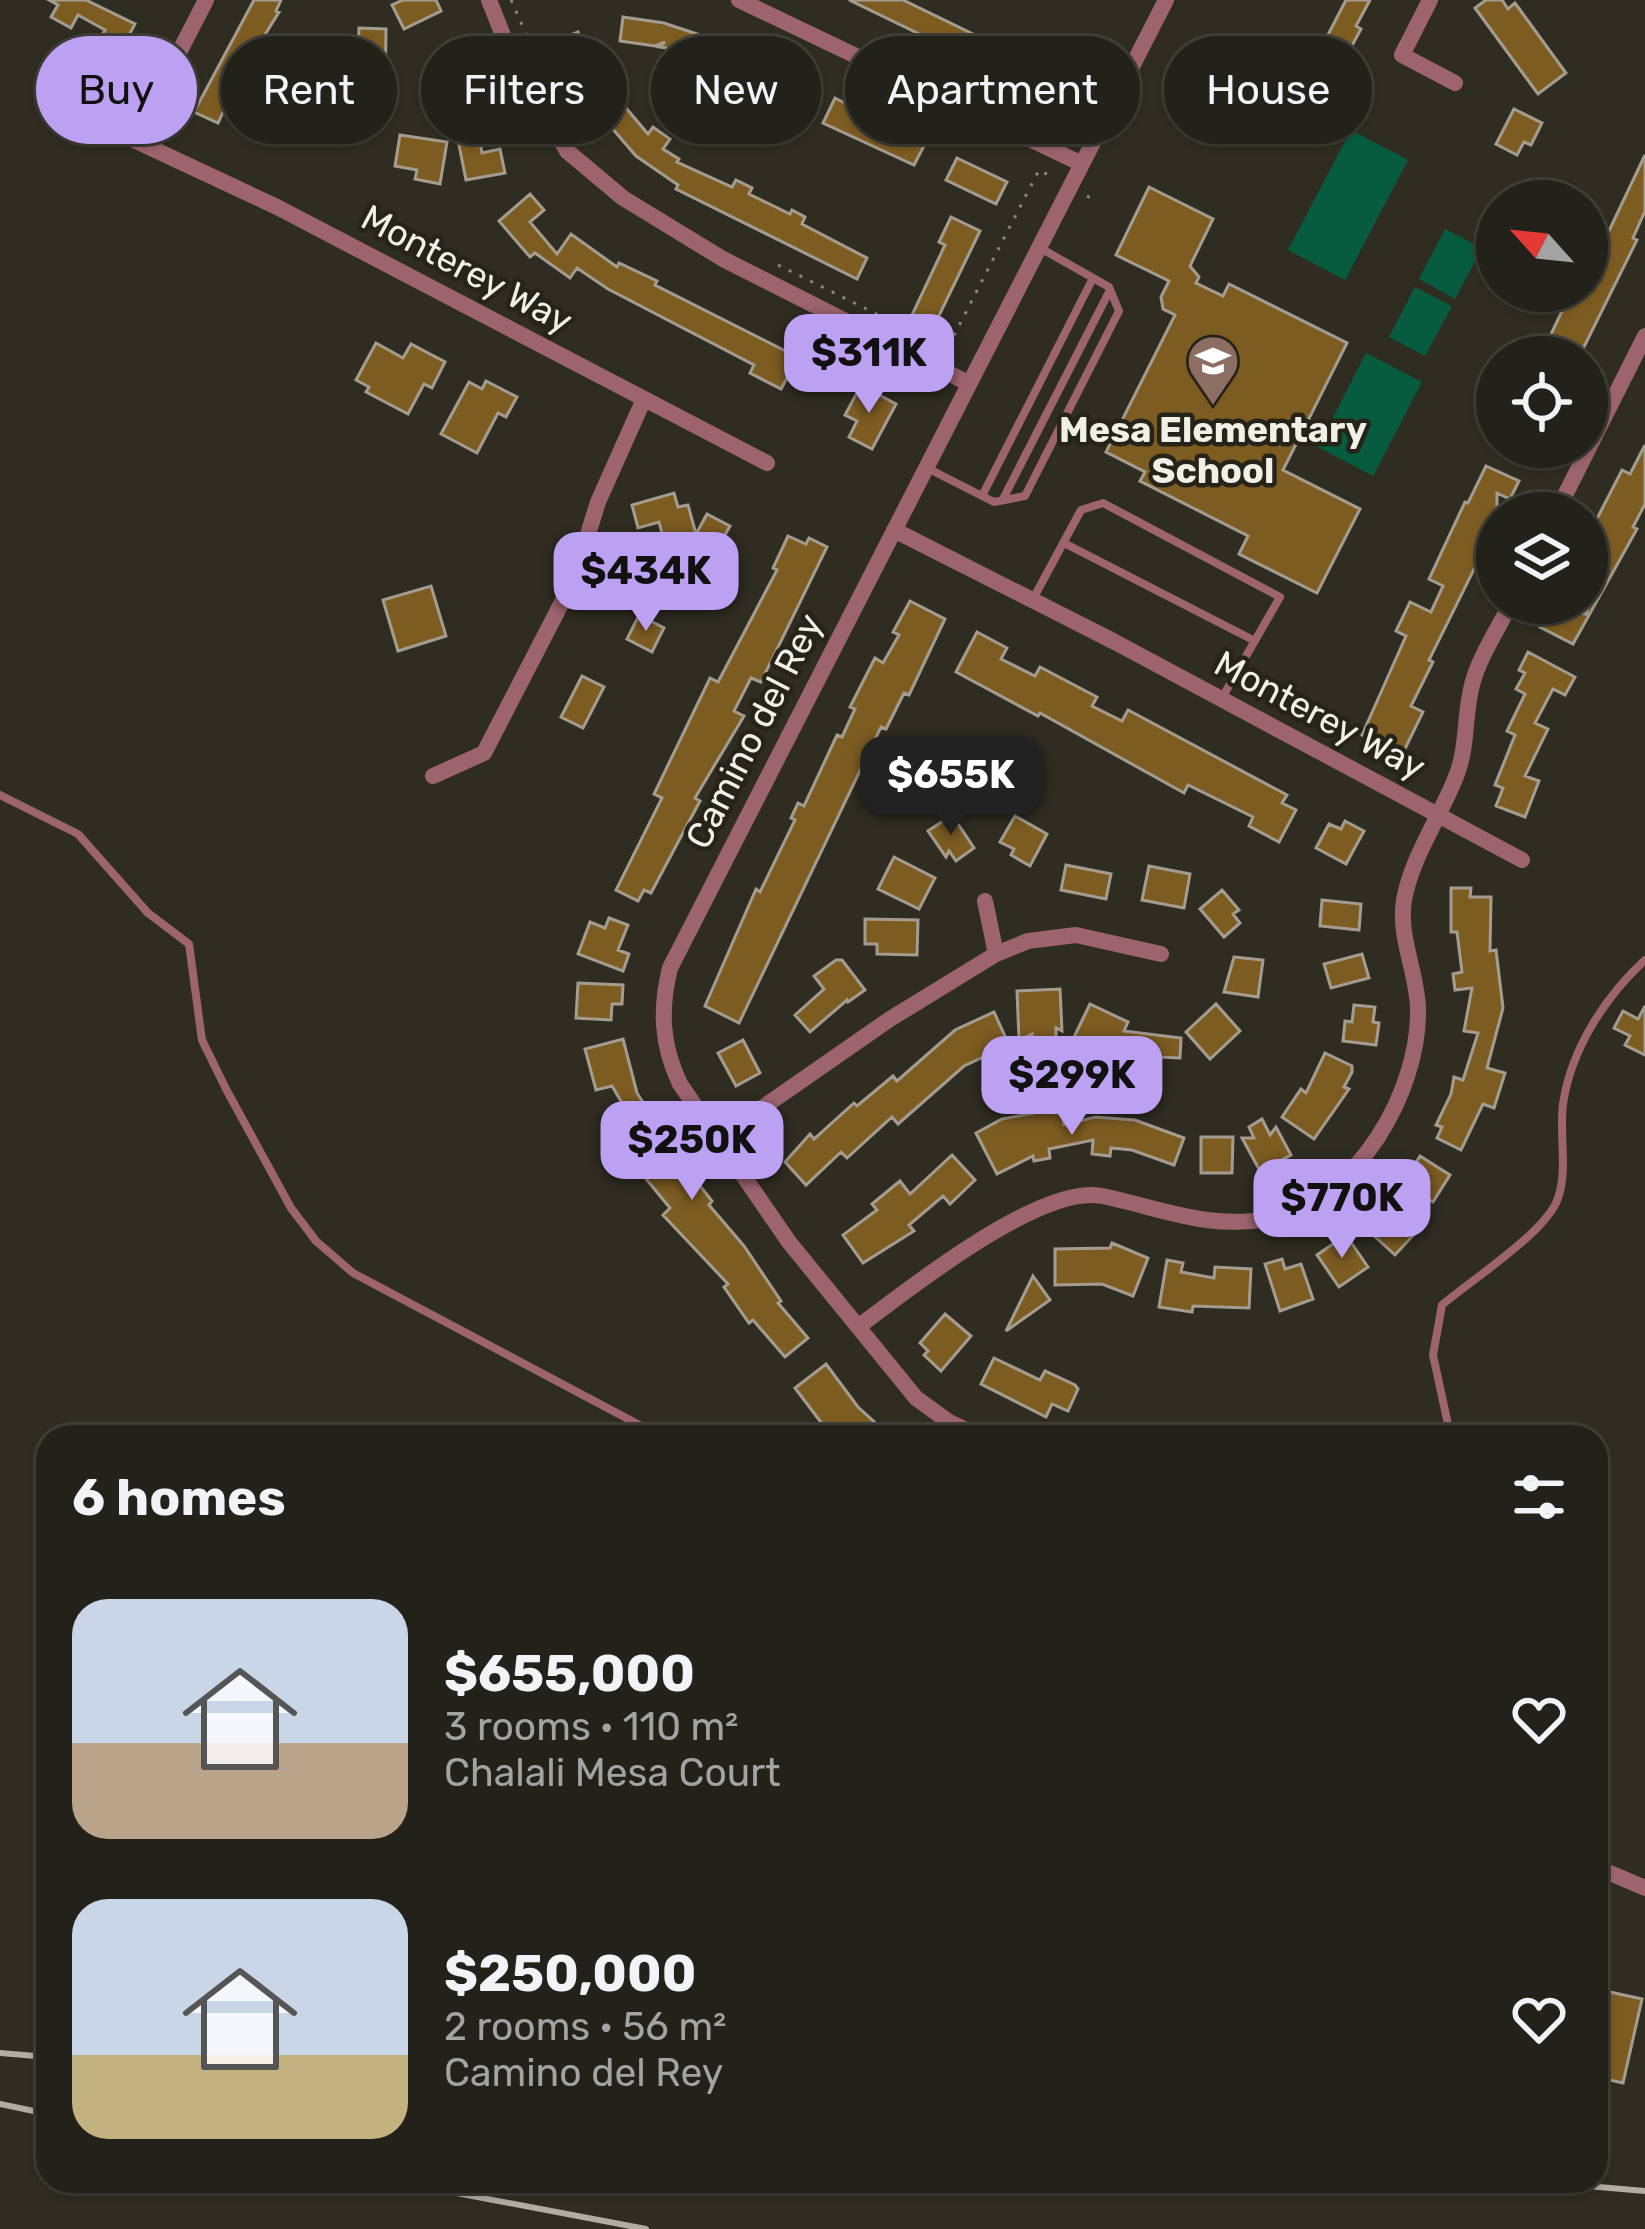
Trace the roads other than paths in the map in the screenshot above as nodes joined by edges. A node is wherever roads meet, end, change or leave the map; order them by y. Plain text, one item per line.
1 (205, 0) edge
2 (739, 0) edge
3 (1166, 0) edge
4 (1430, 0) edge
5 (499, 1) edge
6 (506, 36) edge
7 (1455, 82) dead end
8 (563, 144) edge
9 (1081, 164) junction
10 (1038, 247) junction
11 (1093, 278) junction
12 (1110, 290) junction
13 (1645, 336) edge
14 (968, 383) junction
15 (644, 399) junction
16 (767, 463) dead end
17 (926, 467) junction
18 (1567, 492) edge
19 (982, 496) junction
20 (1003, 500) junction
21 (894, 530) junction
22 (1064, 543) junction
23 (1033, 601) junction
24 (1500, 624) edge
25 (1255, 641) junction
26 (1222, 700) junction
27 (433, 776) dead end
28 (0, 795) edge
29 (1438, 817) junction
30 (1522, 860) dead end
31 (985, 902) dead end
32 (996, 954) junction
33 (1160, 954) dead end
34 (1645, 960) edge
35 (719, 1138) junction
36 (858, 1327) junction
37 (640, 1425) edge
38 (955, 1425) edge
39 (1448, 1425) edge
40 (1608, 1872) edge
41 (1645, 1888) edge

1 - 15 street, Monterey Way
2 - 9 street
3 - 9 street, Camino del Rey
4 - 7 street
5 - 6 street
8 - 14 street
9 - 10 street, Camino del Rey
10 - 11 lane
10 - 14 street, Camino del Rey
11 - 12 lane
11 - 19 lane
12 - 20 lane
12 - 20 lane
13 - 18 street
14 - 17 street, Camino del Rey
15 - 16 street, Monterey Way
15 - 27 street
17 - 19 lane
17 - 21 street, Camino del Rey
19 - 20 lane
21 - 23 street, Monterey Way
21 - 35 street, Camino del Rey
22 - 23 lane
22 - 25 lane
22 - 25 lane
23 - 26 street, Monterey Way
24 - 29 street
25 - 26 lane
26 - 29 street, Monterey Way
28 - 37 lane
29 - 30 street, Monterey Way
29 - 36 street
31 - 32 street
32 - 33 street
32 - 35 street
34 - 39 lane
35 - 36 street, Camino del Rey
36 - 38 street, Camino del Rey
40 - 41 street

